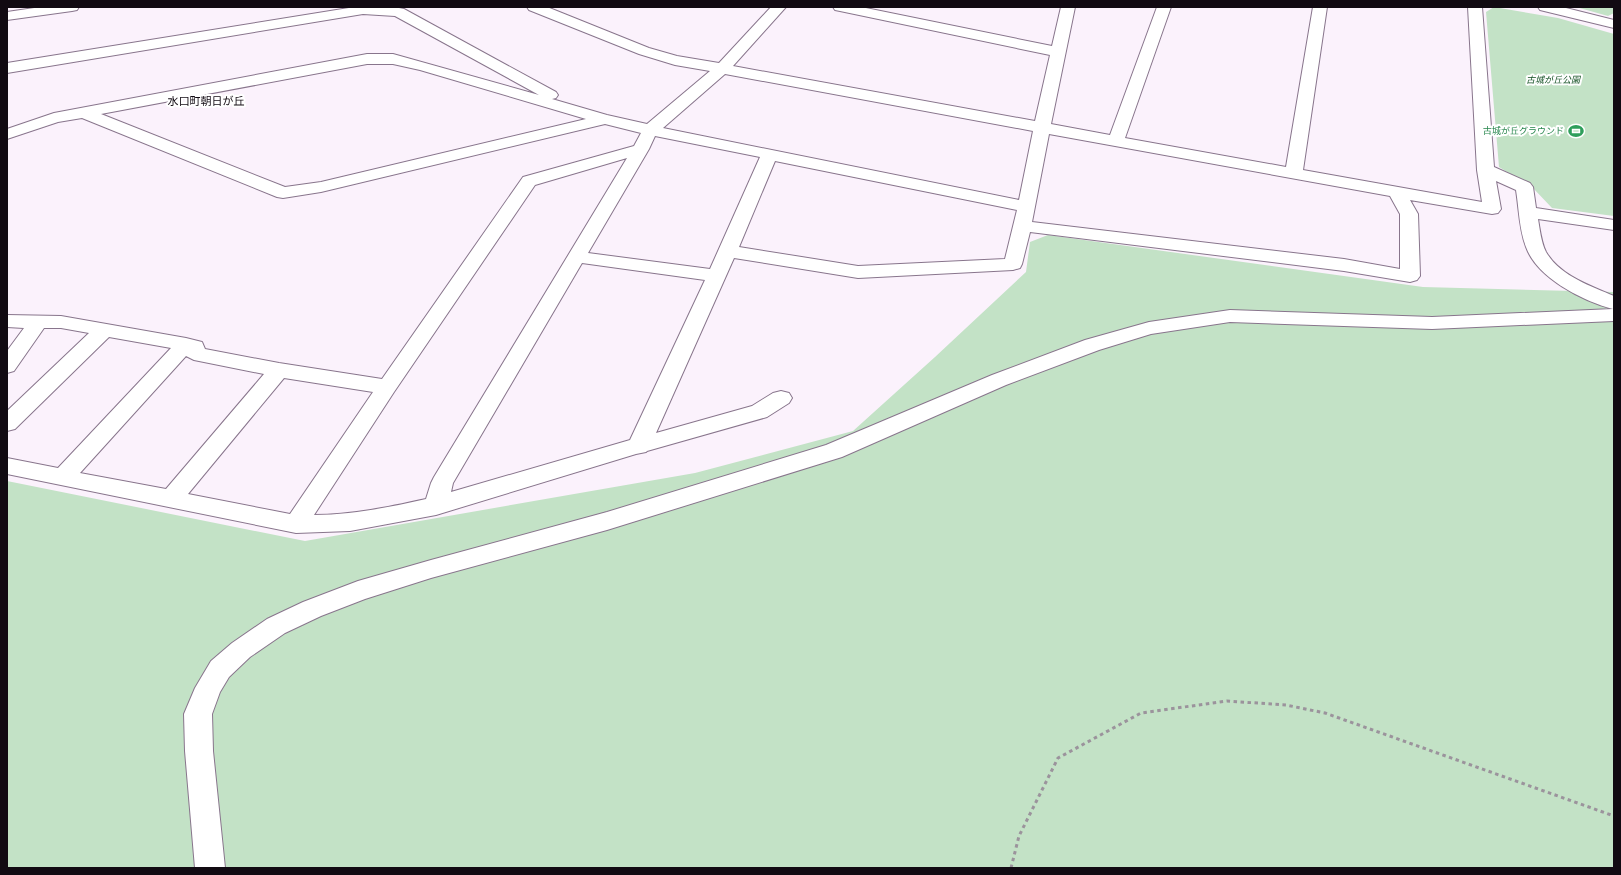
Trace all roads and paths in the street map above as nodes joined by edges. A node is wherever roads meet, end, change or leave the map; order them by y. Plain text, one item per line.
1 (72, 7) edge
2 (534, 7) edge
3 (779, 7) edge
4 (840, 7) edge
5 (1068, 7) edge
6 (1164, 7) edge
7 (1320, 7) edge
8 (1475, 7) edge
9 (1545, 7) edge
10 (7, 16) edge
11 (1614, 24) edge
12 (1058, 52) junction
13 (7, 68) edge
14 (723, 68) junction
15 (570, 110) junction
16 (85, 113) junction
17 (603, 119) junction
18 (1042, 127) junction
19 (650, 130) junction
20 (7, 134) edge
21 (1116, 141) junction
22 (641, 149) junction
23 (769, 155) junction
24 (1486, 170) junction
25 (1294, 174) junction
26 (1397, 192) junction
27 (1027, 207) junction
28 (1528, 212) junction
29 (1614, 225) edge
30 (1023, 226) junction
31 (728, 251) junction
32 (577, 258) junction
33 (716, 276) junction
34 (1614, 303) edge
35 (1614, 315) edge
36 (7, 321) edge
37 (38, 322) junction
38 (104, 330) junction
39 (186, 344) junction
40 (7, 366) edge
41 (279, 370) junction
42 (387, 387) junction
43 (781, 398) dead end
44 (7, 424) edge
45 (638, 447) junction
46 (7, 466) edge
47 (63, 477) junction
48 (172, 498) junction
49 (436, 506) junction
50 (296, 524) junction
51 (1614, 816) edge
52 (210, 868) edge
53 (1010, 868) edge

1 - 10 street
2 - 14 street
3 - 14 street
4 - 12 street
5 - 12 street
6 - 21 street
7 - 25 street
8 - 24 street
9 - 11 street
12 - 18 street
13 - 15 street
14 - 18 street
14 - 19 street
15 - 16 street
15 - 17 street
16 - 17 street
16 - 20 street
17 - 19 street
18 - 21 street
18 - 27 street
19 - 22 street
19 - 23 street
21 - 25 street
22 - 32 street
22 - 42 street
23 - 27 street
23 - 31 street
24 - 26 street
24 - 28 street
25 - 26 street
26 - 30 street
27 - 30 street
28 - 29 street
28 - 34 street
30 - 31 street
31 - 33 street
32 - 33 street
32 - 49 street
33 - 45 street
35 - 52 street
36 - 37 street
37 - 38 street
37 - 40 street
38 - 39 street
38 - 44 street
39 - 41 street
39 - 47 street
41 - 42 street
41 - 48 street
42 - 50 street
43 - 45 street
45 - 49 street
46 - 47 street
47 - 48 street
48 - 50 street
49 - 50 street
51 - 53 path

